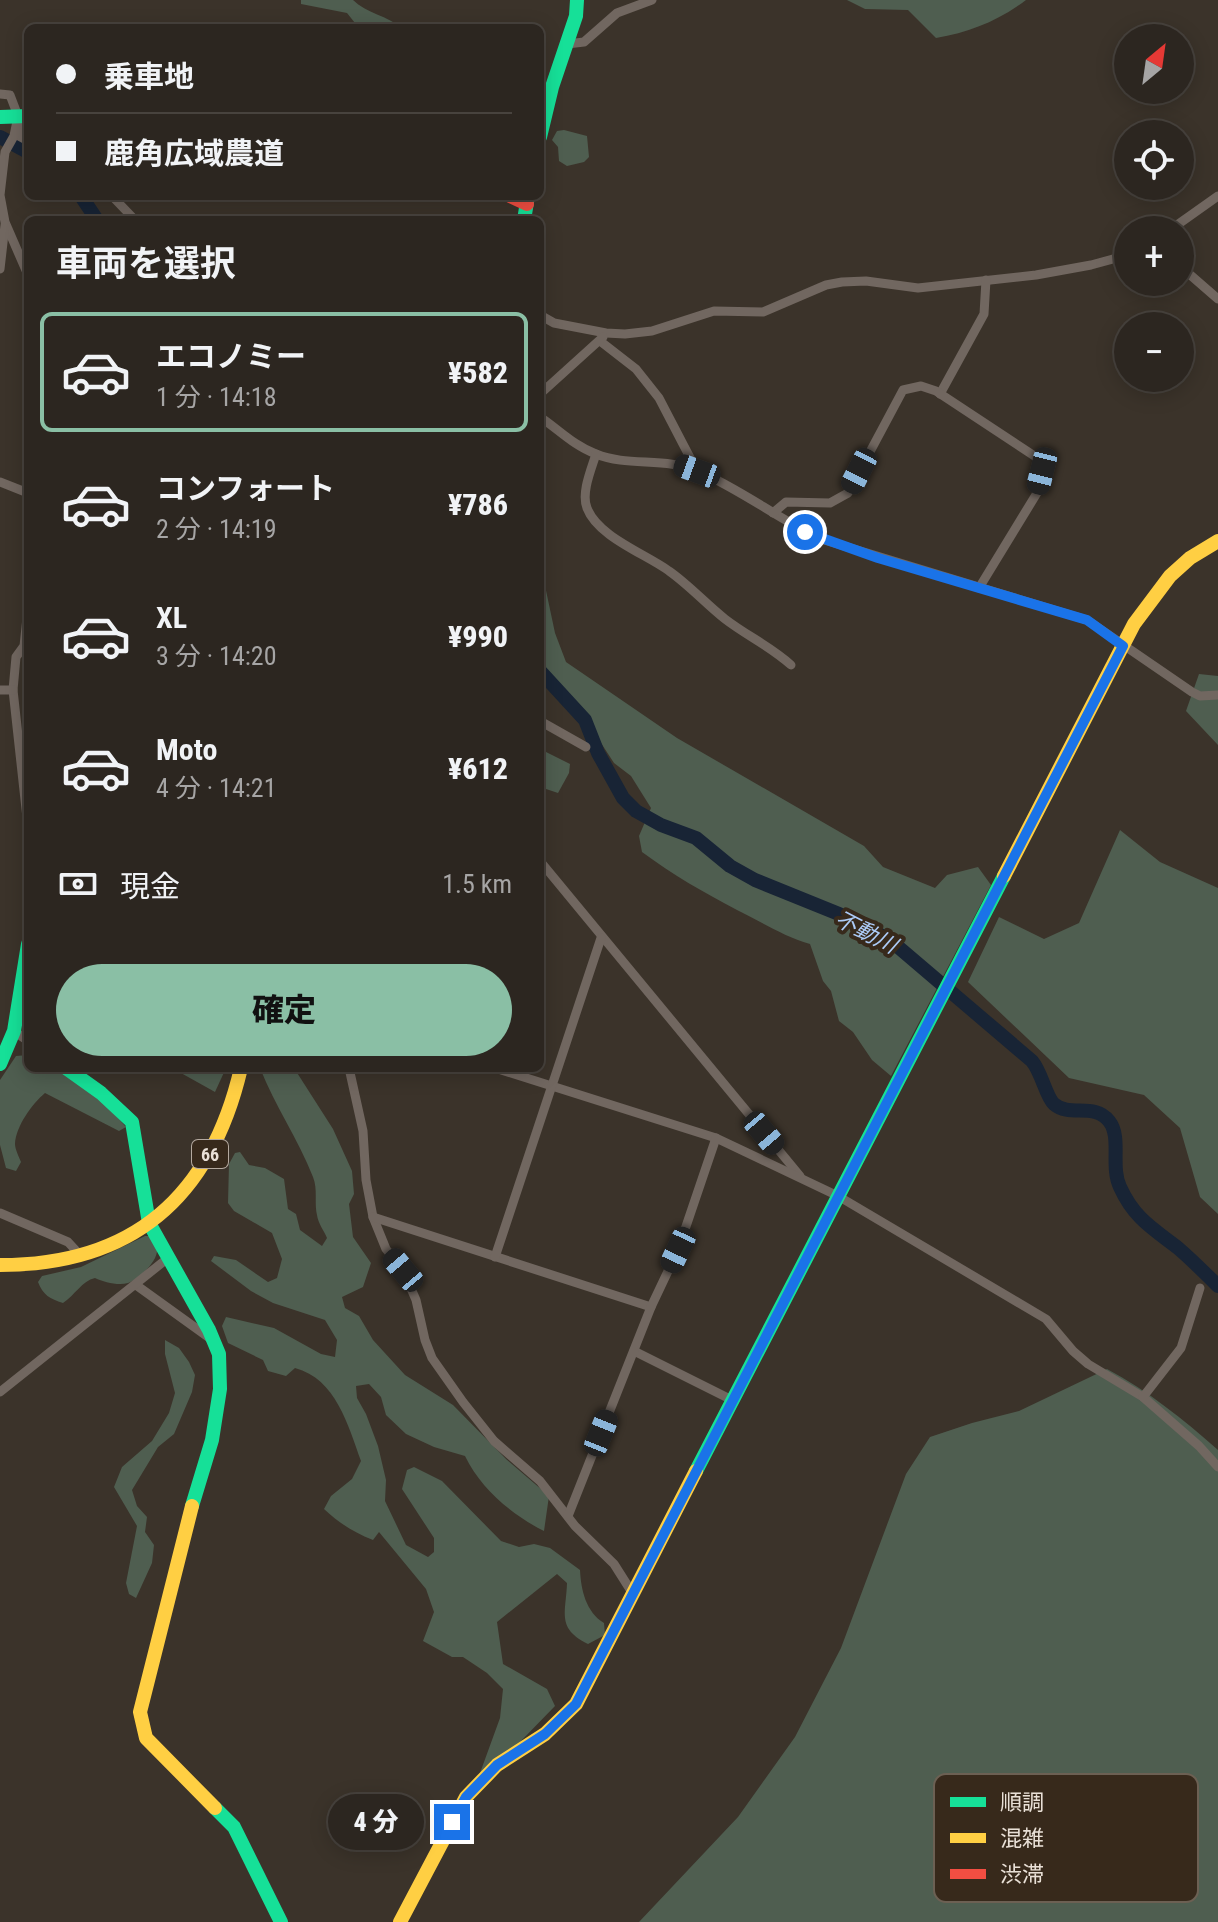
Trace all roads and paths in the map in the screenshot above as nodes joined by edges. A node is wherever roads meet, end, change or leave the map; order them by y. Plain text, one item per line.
1 (577, 0) edge
2 (652, 0) edge
3 (567, 44) junction
4 (0, 94) edge
5 (23, 116) edge
6 (0, 117) edge
7 (544, 120) edge
8 (24, 139) edge
9 (1218, 196) edge
10 (116, 200) edge
11 (131, 216) edge
12 (1190, 216) edge
13 (5, 222) junction
14 (1114, 259) edge
15 (24, 266) edge
16 (0, 269) edge
17 (1194, 278) edge
18 (986, 280) junction
19 (1218, 299) edge
20 (544, 317) edge
21 (603, 337) junction
22 (544, 390) edge
23 (940, 394) junction
24 (544, 420) edge
25 (596, 454) junction
26 (697, 471) junction
27 (0, 482) edge
28 (24, 491) edge
29 (773, 513) junction
30 (1218, 541) edge
31 (979, 588) junction
32 (1123, 646) junction
33 (24, 649) edge
34 (791, 665) dead end
35 (0, 690) edge
36 (13, 690) junction
37 (1218, 695) edge
38 (544, 723) edge
39 (23, 730) edge
40 (586, 747) dead end
41 (544, 866) edge
42 (601, 938) junction
43 (24, 969) edge
44 (14, 1031) junction
45 (24, 1038) edge
46 (0, 1064) edge
47 (72, 1072) edge
48 (240, 1072) edge
49 (350, 1072) edge
50 (507, 1072) edge
51 (550, 1086) junction
52 (716, 1138) junction
53 (805, 1182) junction
54 (838, 1196) junction
55 (0, 1213) edge
56 (373, 1217) junction
57 (149, 1223) junction
58 (80, 1255) junction
59 (495, 1257) junction
60 (168, 1258) junction
61 (0, 1265) edge
62 (136, 1285) junction
63 (1200, 1288) dead end
64 (651, 1307) junction
65 (214, 1342) junction
66 (634, 1351) junction
67 (0, 1392) edge
68 (1143, 1397) junction
69 (732, 1400) junction
70 (1218, 1467) edge
71 (568, 1516) junction
72 (633, 1594) junction
73 (281, 1922) edge
74 (400, 1922) edge

1 - 3 street
2 - 3 street
3 - 7 street
4 - 5 street
5 - 6 street
5 - 8 street
5 - 13 street
9 - 12 street
10 - 11 street
13 - 15 street
13 - 16 street
14 - 18 street
17 - 19 street
18 - 21 street
18 - 23 street
20 - 21 street
21 - 22 street
21 - 26 street
23 - 29 street
23 - 31 street
24 - 25 street
25 - 26 street
25 - 34 street
26 - 29 street
27 - 28 street
29 - 31 street
30 - 32 street
31 - 32 street
32 - 37 street
32 - 54 street
33 - 36 street
35 - 36 street
36 - 39 street
38 - 40 street
41 - 42 street
42 - 51 street
42 - 53 street
43 - 44 street
44 - 45 street
44 - 46 street
47 - 57 street
48 - 57 street, 66
49 - 56 street
50 - 51 street
51 - 52 street
51 - 59 street
52 - 53 street
52 - 64 street
53 - 54 street
54 - 68 street
54 - 69 street
55 - 58 street
56 - 59 street
56 - 71 street
57 - 58 street, 66
57 - 60 street
58 - 61 street, 66
59 - 64 street
60 - 62 street
60 - 65 street
62 - 65 street
62 - 67 street
63 - 68 street
64 - 66 street
65 - 73 street
66 - 69 street
66 - 71 street
68 - 70 street
69 - 72 street
71 - 72 street
72 - 74 street

